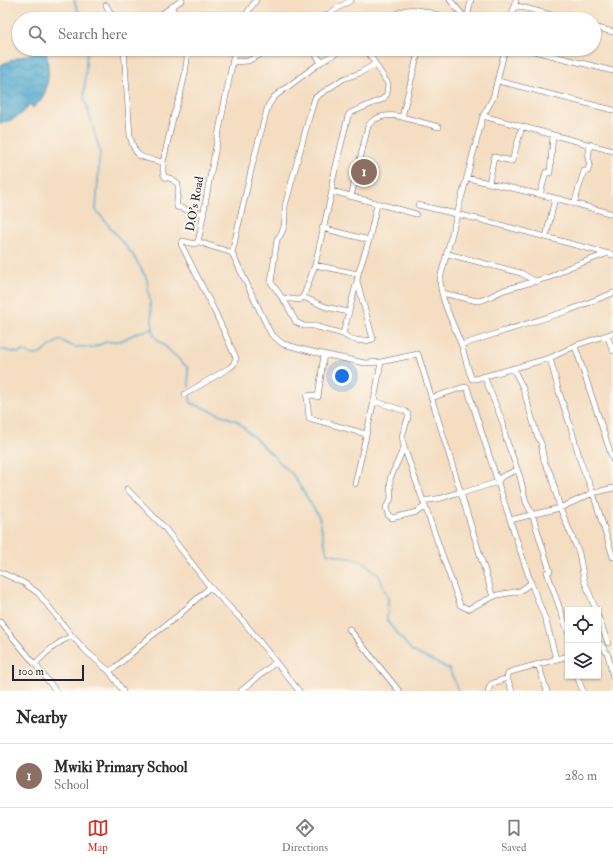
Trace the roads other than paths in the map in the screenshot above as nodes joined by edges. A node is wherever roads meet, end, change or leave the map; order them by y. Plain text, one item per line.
1 (182, 0) edge
2 (256, 0) edge
3 (351, 0) edge
4 (450, 0) edge
5 (471, 0) edge
6 (515, 2) edge
7 (106, 5) dead end
8 (171, 7) junction
9 (110, 12) edge
10 (164, 12) edge
11 (174, 12) edge
12 (248, 12) edge
13 (331, 12) edge
14 (398, 12) edge
15 (427, 12) edge
16 (461, 12) edge
17 (468, 12) edge
18 (513, 12) edge
19 (545, 12) edge
20 (601, 29) edge
21 (613, 32) edge
22 (124, 56) edge
23 (187, 56) edge
24 (233, 56) edge
25 (258, 56) edge
26 (317, 56) edge
27 (331, 56) edge
28 (370, 56) edge
29 (416, 56) edge
30 (504, 56) edge
31 (554, 56) edge
32 (232, 62) junction
33 (321, 62) junction
34 (375, 64) junction
35 (613, 71) edge
36 (498, 81) junction
37 (613, 110) edge
38 (483, 116) junction
39 (402, 117) junction
40 (439, 127) dead end
41 (522, 127) junction
42 (553, 135) junction
43 (590, 144) junction
44 (613, 150) edge
45 (163, 162) junction
46 (467, 178) junction
47 (489, 183) junction
48 (332, 191) junction
49 (540, 195) junction
50 (351, 197) junction
51 (555, 198) junction
52 (377, 204) junction
53 (574, 204) junction
54 (418, 205) dead end
55 (613, 213) edge
56 (204, 214) junction
57 (416, 214) dead end
58 (457, 214) junction
59 (322, 228) junction
60 (546, 237) junction
61 (198, 240) junction
62 (369, 240) junction
63 (232, 253) junction
64 (448, 254) junction
65 (607, 254) junction
66 (613, 255) edge
67 (315, 265) junction
68 (358, 274) junction
69 (357, 280) junction
70 (536, 282) junction
71 (442, 293) junction
72 (613, 293) edge
73 (303, 297) junction
74 (282, 298) junction
75 (348, 312) junction
76 (613, 333) edge
77 (343, 334) junction
78 (606, 335) junction
79 (461, 345) junction
80 (575, 346) junction
81 (613, 351) edge
82 (324, 354) junction
83 (550, 358) junction
84 (381, 362) junction
85 (513, 368) junction
86 (484, 376) junction
87 (185, 394) dead end
88 (431, 398) junction
89 (374, 401) junction
90 (366, 434) junction
91 (404, 447) junction
92 (613, 460) edge
93 (517, 470) junction
94 (498, 482) junction
95 (355, 484) dead end
96 (613, 488) edge
97 (127, 489) dead end
98 (462, 493) junction
99 (593, 493) junction
100 (424, 503) junction
101 (560, 508) junction
102 (532, 514) junction
103 (510, 520) junction
104 (613, 557) edge
105 (2, 574) edge
106 (531, 583) junction
107 (210, 587) junction
108 (493, 596) junction
109 (595, 607) edge
110 (0, 622) edge
111 (565, 623) edge
112 (601, 623) edge
113 (349, 629) dead end
114 (72, 636) junction
115 (610, 643) edge
116 (601, 646) edge
117 (565, 657) edge
118 (556, 659) junction
119 (276, 662) junction
120 (35, 664) junction
121 (538, 664) junction
122 (109, 671) junction
123 (613, 677) edge
124 (507, 678) junction
125 (578, 679) edge
126 (56, 691) edge
127 (123, 691) edge
128 (242, 691) edge
129 (299, 691) edge
130 (399, 691) edge
131 (488, 691) edge
132 (512, 691) edge
133 (547, 691) edge
134 (583, 691) edge

1 - 8 street
2 - 12 street
3 - 13 street
4 - 16 street
5 - 17 street
6 - 18 street
6 - 19 street
7 - 9 street
8 - 10 street
8 - 11 street
14 - 15 street
20 - 21 street
22 - 45 street
23 - 45 street
24 - 32 street, D.O's Road
25 - 32 street
26 - 33 street
27 - 33 street
28 - 34 street
29 - 39 street
30 - 36 street
31 - 35 street
32 - 56 street, D.O's Road
33 - 63 street
34 - 48 street
34 - 74 street
36 - 37 street
36 - 38 street
38 - 41 street
38 - 46 street
39 - 40 street
39 - 50 street
41 - 42 street
41 - 47 street
42 - 43 street
42 - 49 street
43 - 44 street
43 - 53 street
45 - 56 street
46 - 47 street
46 - 58 street
47 - 49 street
48 - 50 street
48 - 59 street
49 - 51 street
50 - 52 street
51 - 53 street
51 - 60 street
52 - 57 street
52 - 62 street
53 - 55 street
54 - 58 street
56 - 61 street, D.O's Road
58 - 60 street
58 - 64 street
59 - 62 street
59 - 67 street
60 - 65 street
61 - 63 street
61 - 87 street, D.O's Road
62 - 68 street
63 - 82 street
64 - 70 street
64 - 71 street
65 - 66 street
65 - 70 street
67 - 68 street
67 - 73 street
68 - 69 street
69 - 75 street
69 - 77 street
70 - 71 street
71 - 79 street
72 - 79 street
73 - 74 street
73 - 75 street
74 - 77 street
75 - 77 street
76 - 78 street
78 - 80 street
78 - 81 street
79 - 86 street
80 - 83 street
80 - 92 street
82 - 84 street
82 - 90 street
83 - 85 street
83 - 99 street
84 - 88 street
84 - 89 street
85 - 86 street
85 - 101 street
86 - 93 street
88 - 94 street
88 - 98 street
89 - 90 street
89 - 91 street
90 - 95 street
91 - 100 street
91 - 100 street
93 - 94 street
93 - 102 street
94 - 98 street
94 - 103 street
96 - 99 street
97 - 107 street
98 - 100 street
98 - 108 street
99 - 101 street
99 - 104 street
100 - 108 street
101 - 102 street
101 - 109 street
102 - 103 street
102 - 111 street
103 - 106 street
105 - 114 street
106 - 108 street
106 - 118 street
107 - 119 street
107 - 122 street
110 - 120 street
112 - 115 street
113 - 130 street
114 - 120 street
114 - 122 street
116 - 123 street
117 - 118 street
118 - 121 street
119 - 128 street
119 - 129 street
120 - 126 street
121 - 124 street
121 - 133 street
122 - 127 street
124 - 131 street
124 - 132 street
125 - 134 street

